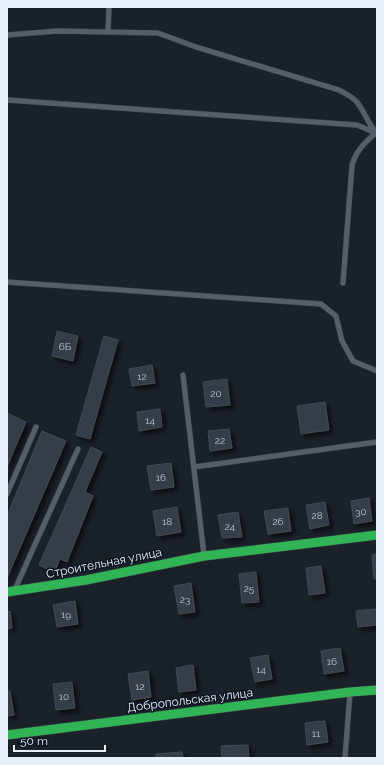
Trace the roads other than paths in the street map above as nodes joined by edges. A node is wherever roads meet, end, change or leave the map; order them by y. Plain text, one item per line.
1 (108, 7) edge
2 (108, 32) junction
3 (7, 35) edge
4 (7, 100) edge
5 (377, 133) edge
6 (7, 282) edge
7 (343, 283) dead end
8 (377, 371) edge
9 (183, 375) dead end
10 (36, 427) dead end
11 (377, 442) edge
12 (78, 449) dead end
13 (194, 467) junction
14 (7, 494) edge
15 (377, 535) edge
16 (204, 556) junction
17 (11, 592) edge
18 (377, 690) edge
19 (350, 692) junction
20 (7, 735) edge
21 (345, 758) edge

1 - 2 lane
2 - 3 lane
2 - 5 lane
4 - 5 lane
5 - 7 lane
6 - 8 lane
9 - 13 lane
10 - 14 lane
11 - 13 lane
12 - 17 lane
13 - 16 lane
15 - 16 street, Строительная улица
16 - 17 street, Строительная улица
18 - 19 street, Добропольская улица
19 - 20 street, Добропольская улица
19 - 21 lane

